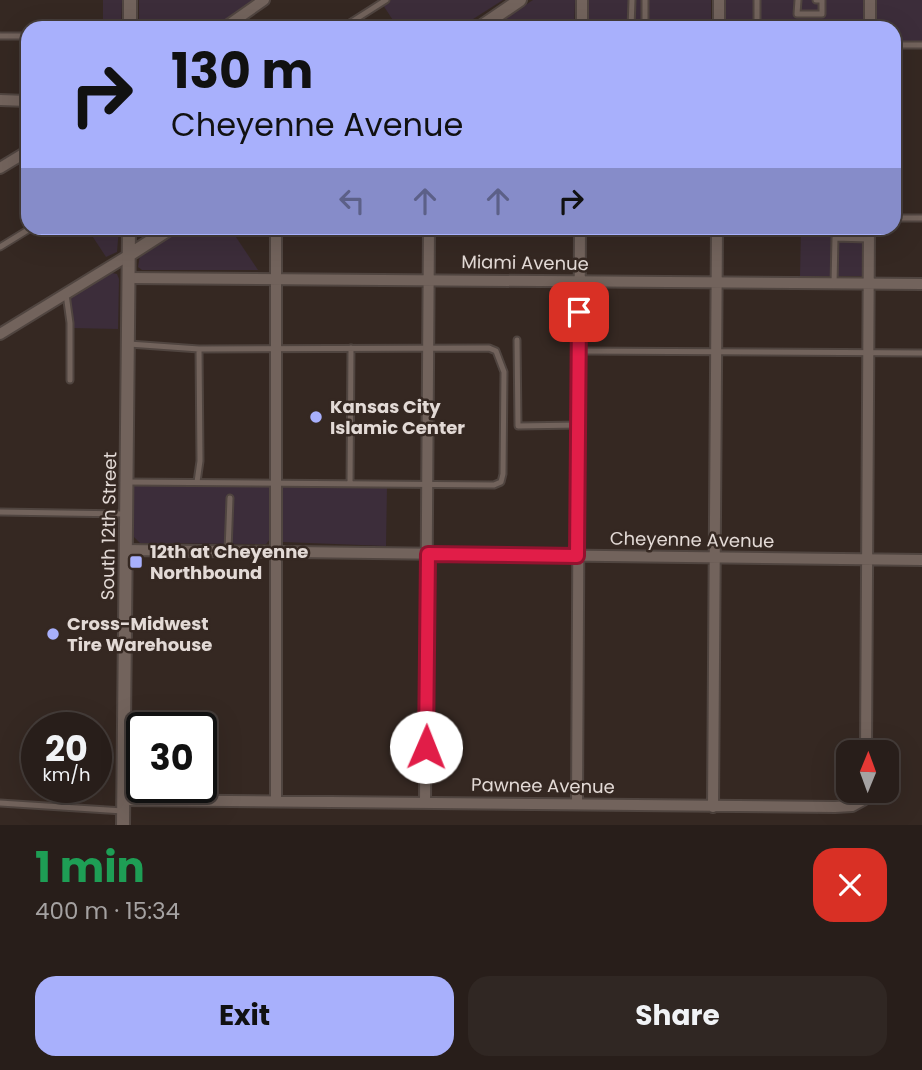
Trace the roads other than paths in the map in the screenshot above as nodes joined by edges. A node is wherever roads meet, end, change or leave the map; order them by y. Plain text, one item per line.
1 (130, 0) edge
2 (264, 0) edge
3 (386, 0) edge
4 (520, 0) edge
5 (582, 0) edge
6 (632, 0) edge
7 (645, 0) edge
8 (719, 0) edge
9 (757, 0) edge
10 (798, 0) edge
11 (816, 0) edge
12 (870, 0) edge
13 (130, 21) edge
14 (234, 21) edge
15 (353, 21) edge
16 (489, 21) edge
17 (582, 21) edge
18 (631, 21) edge
19 (645, 21) edge
20 (719, 21) edge
21 (757, 21) edge
22 (870, 21) edge
23 (0, 36) edge
24 (21, 36) edge
25 (901, 45) edge
26 (922, 45) edge
27 (0, 100) edge
28 (21, 101) edge
29 (21, 154) edge
30 (0, 168) edge
31 (901, 218) edge
32 (922, 218) edge
33 (21, 234) edge
34 (129, 235) edge
35 (160, 235) edge
36 (276, 235) edge
37 (429, 235) edge
38 (580, 235) edge
39 (717, 235) edge
40 (855, 235) edge
41 (868, 235) edge
42 (0, 247) edge
43 (129, 256) junction
44 (128, 278) junction
45 (277, 279) junction
46 (430, 280) junction
47 (580, 281) junction
48 (716, 282) junction
49 (834, 284) junction
50 (868, 284) junction
51 (922, 284) edge
52 (65, 294) junction
53 (0, 334) edge
54 (517, 340) dead end
55 (128, 344) junction
56 (277, 347) junction
57 (351, 348) junction
58 (429, 348) junction
59 (199, 349) junction
60 (579, 351) junction
61 (716, 351) junction
62 (868, 352) junction
63 (922, 353) edge
64 (70, 380) dead end
65 (578, 425) junction
66 (127, 482) junction
67 (197, 482) junction
68 (277, 483) junction
69 (350, 484) junction
70 (428, 485) junction
71 (230, 498) dead end
72 (0, 512) edge
73 (126, 514) junction
74 (126, 550) junction
75 (228, 551) junction
76 (277, 552) junction
77 (428, 554) junction
78 (577, 556) junction
79 (716, 559) junction
80 (867, 560) junction
81 (922, 560) edge
82 (866, 740) edge
83 (276, 801) junction
84 (425, 802) junction
85 (0, 803) edge
86 (858, 803) edge
87 (577, 804) junction
88 (123, 805) junction
89 (713, 807) junction
90 (123, 825) edge

1 - 13 street
2 - 14 street
3 - 15 lane
4 - 16 street
5 - 17 street
6 - 18 lane
7 - 19 lane
8 - 20 street
9 - 21 lane
10 - 11 lane
12 - 22 street
23 - 24 lane
25 - 26 lane
27 - 28 street
29 - 30 street
31 - 32 lane
33 - 42 lane
34 - 43 street, South 12th Street
35 - 43 street
36 - 45 street
37 - 46 street
38 - 47 street
39 - 48 street
40 - 49 lane
41 - 50 street
43 - 44 street, South 12th Street
43 - 52 street
44 - 45 street, Miami Avenue
44 - 55 street, South 12th Street
45 - 46 street, Miami Avenue
45 - 56 street
46 - 47 street, Miami Avenue
46 - 58 street
47 - 48 street, Miami Avenue
47 - 60 street
48 - 49 street, Miami Avenue
48 - 61 street
49 - 50 street, Miami Avenue
50 - 51 street, Miami Avenue
50 - 62 street
52 - 53 street
52 - 64 lane
54 - 65 lane
55 - 59 lane
55 - 66 street, South 12th Street
56 - 57 lane
56 - 59 lane
56 - 68 street
57 - 58 lane
57 - 69 lane
58 - 70 street
58 - 70 lane
59 - 67 lane
60 - 61 lane
60 - 65 street
61 - 62 lane
61 - 79 street
62 - 63 lane
62 - 80 street
65 - 78 street
66 - 67 lane
66 - 73 street, South 12th Street
67 - 68 lane
68 - 69 lane
68 - 76 street
69 - 70 lane
70 - 77 street
71 - 75 lane
72 - 73 lane
73 - 74 street, South 12th Street
74 - 75 street, Cheyenne Avenue
74 - 88 street, South 12th Street
75 - 76 street, Cheyenne Avenue
76 - 77 street, Cheyenne Avenue
76 - 83 street
77 - 78 street, Cheyenne Avenue
77 - 84 street
78 - 79 street, Cheyenne Avenue
78 - 87 street
79 - 80 street, Cheyenne Avenue
79 - 89 street
80 - 81 street, Cheyenne Avenue
80 - 82 street
83 - 84 street, Pawnee Avenue
83 - 88 street, Pawnee Avenue
84 - 87 street, Pawnee Avenue
85 - 88 lane
86 - 89 street, Pawnee Avenue
87 - 89 street, Pawnee Avenue
88 - 90 street, South 12th Street

